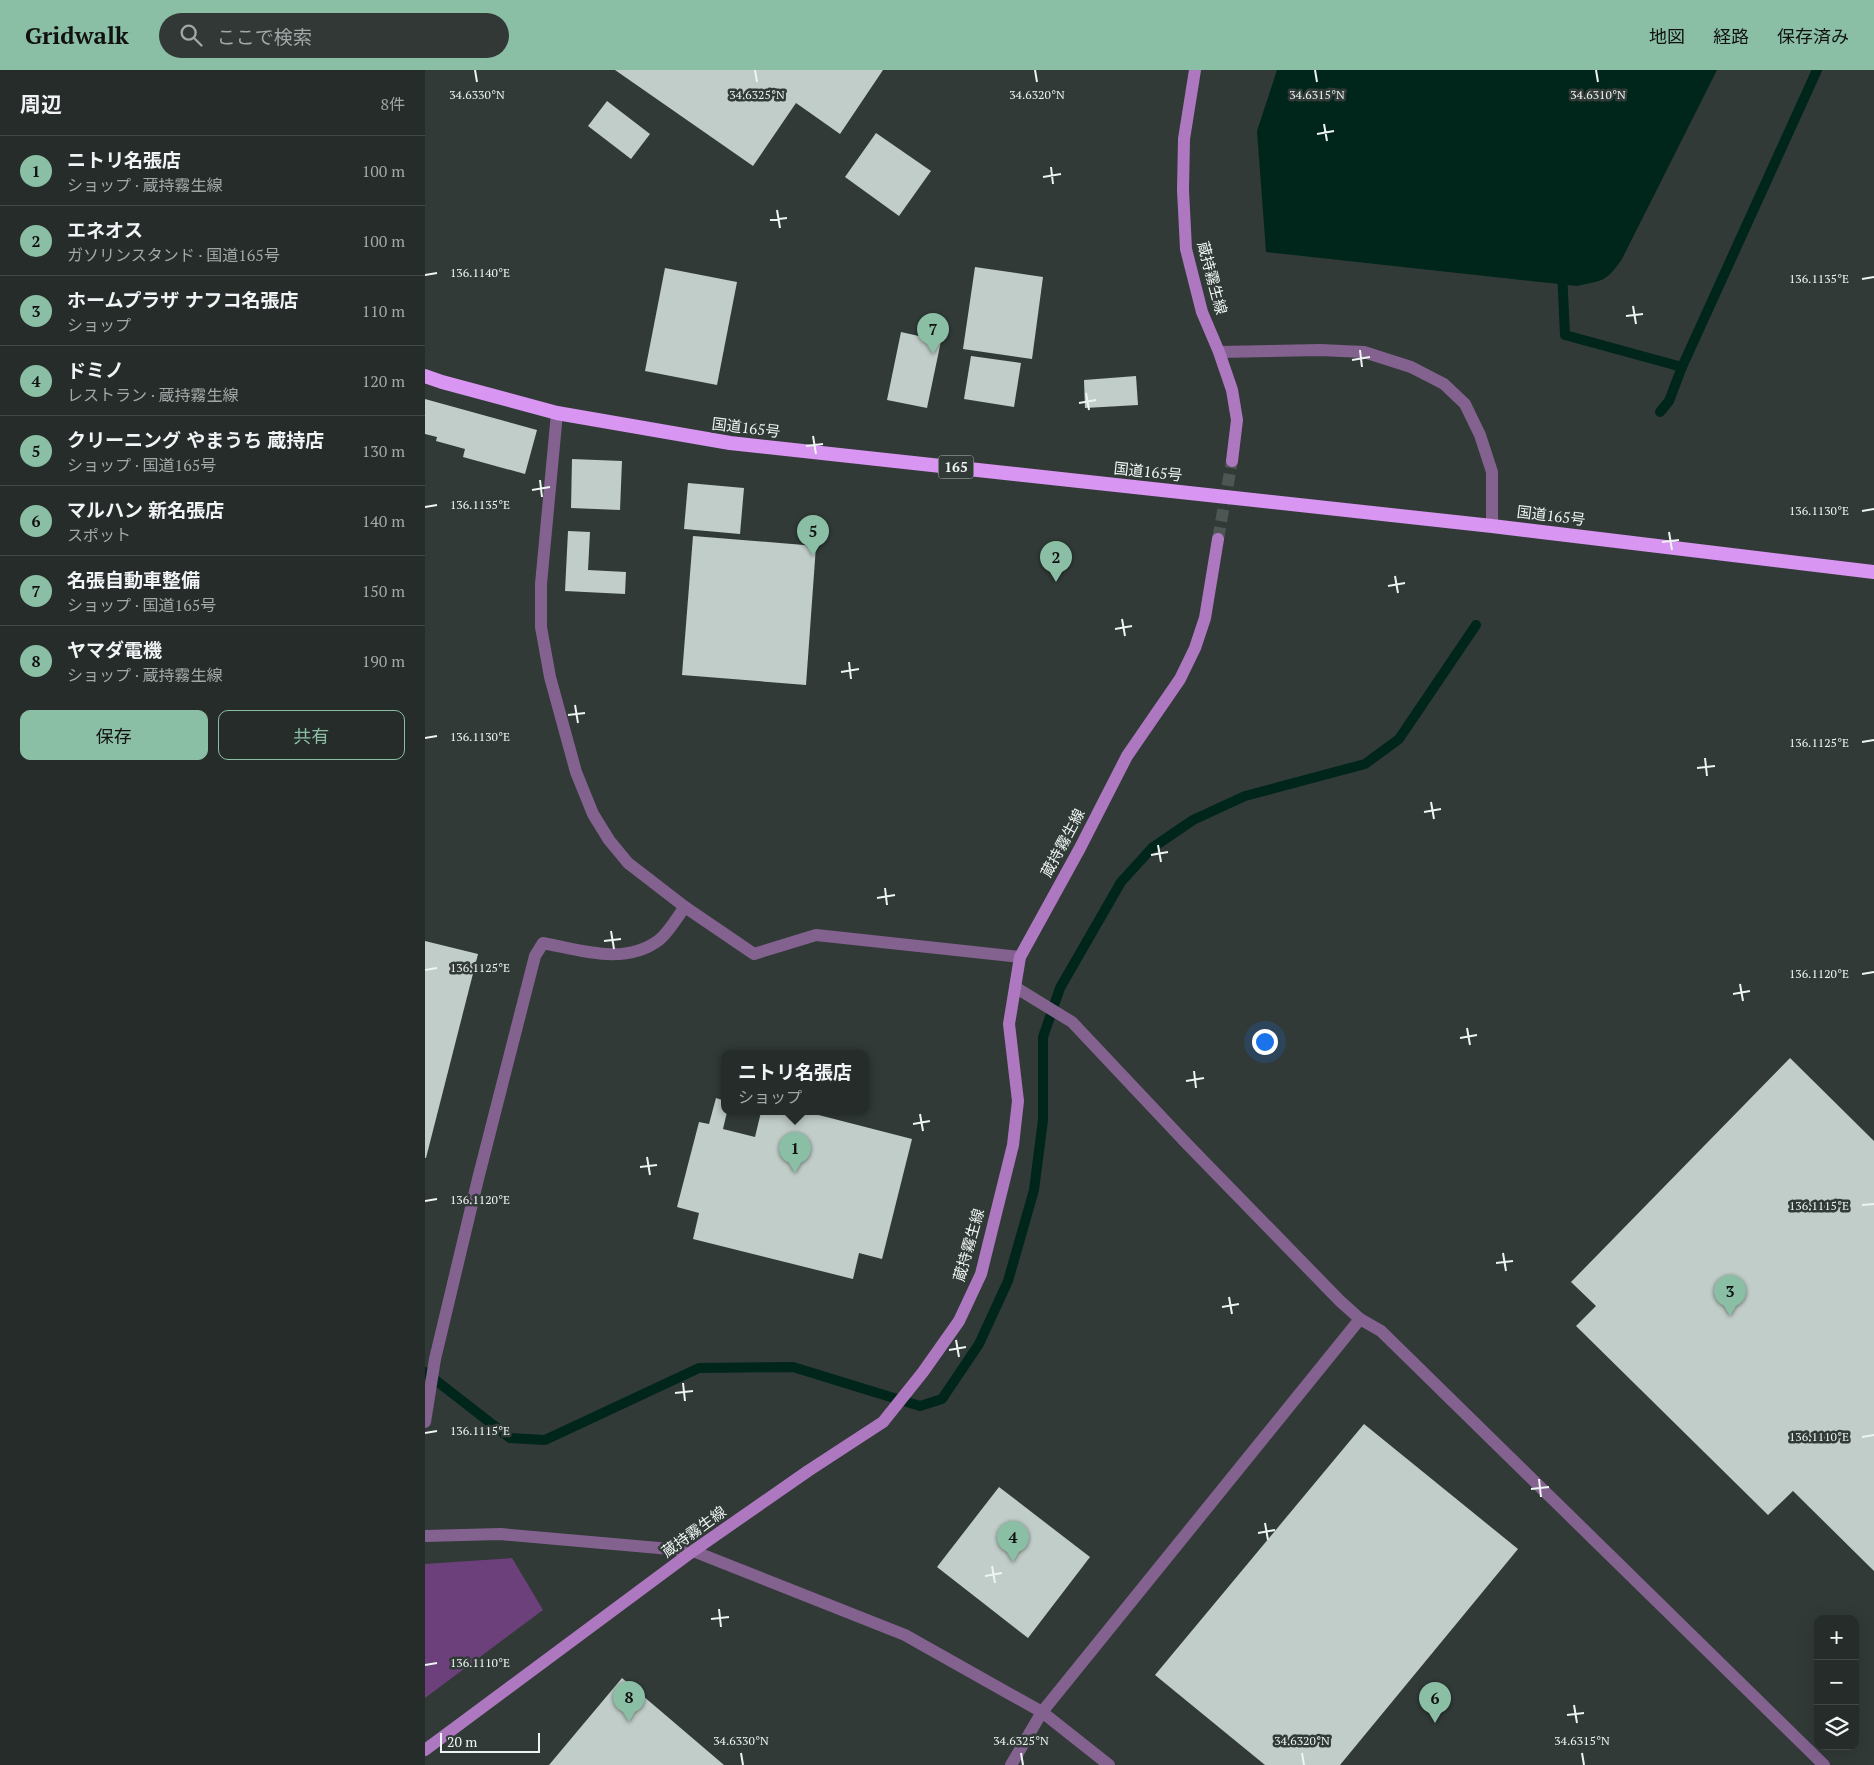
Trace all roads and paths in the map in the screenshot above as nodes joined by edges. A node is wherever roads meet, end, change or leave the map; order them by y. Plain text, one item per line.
1 (1195, 70) edge
2 (1219, 352) junction
3 (425, 376) edge
4 (557, 413) junction
5 (1232, 461) tunnel mouth
6 (1492, 526) junction
7 (1218, 539) tunnel mouth
8 (1874, 572) edge
9 (685, 907) junction
10 (1020, 957) junction
11 (1015, 988) junction
12 (1360, 1319) junction
13 (425, 1422) edge
14 (425, 1536) edge
15 (693, 1551) junction
16 (1043, 1712) junction
17 (425, 1750) edge
18 (1011, 1765) edge
19 (1109, 1765) edge
20 (1824, 1765) edge

1 - 2 main road, 蔵持霧生線
2 - 5 main road, 蔵持霧生線
2 - 6 street
3 - 4 highway, 国道165号 / 165
4 - 6 highway, 国道165号 / 165
4 - 9 street
6 - 8 highway, 国道165号 / 165
7 - 10 main road, 蔵持霧生線
9 - 10 street
9 - 13 street
10 - 11 main road, 蔵持霧生線
11 - 12 street
11 - 15 main road, 蔵持霧生線
12 - 16 street
12 - 20 street
14 - 15 street
15 - 16 street
15 - 17 main road, 蔵持霧生線
16 - 18 street
16 - 19 street

